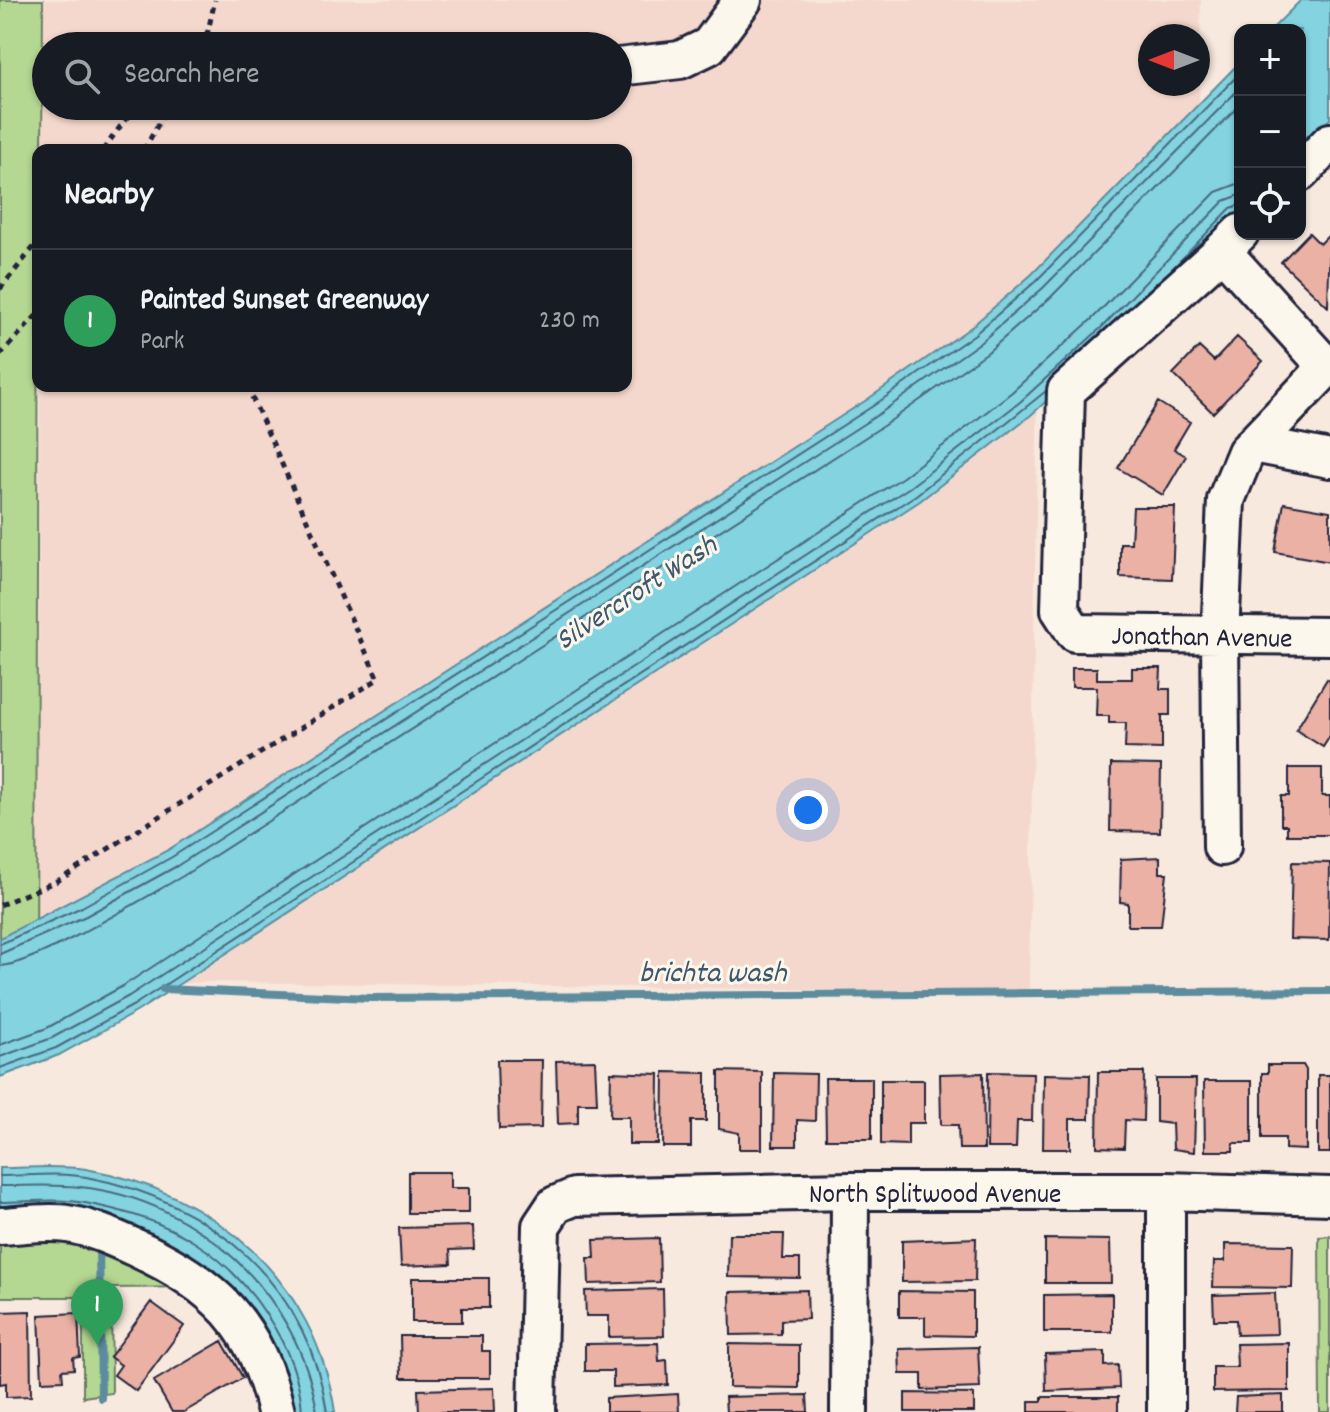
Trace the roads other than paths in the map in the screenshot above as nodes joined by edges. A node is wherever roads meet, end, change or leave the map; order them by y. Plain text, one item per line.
1 (743, 0) edge
2 (632, 65) edge
3 (1330, 142) edge
4 (1305, 168) edge
5 (1231, 242) edge
6 (1328, 366) edge
7 (1254, 444) junction
8 (1330, 459) edge
9 (1330, 636) edge
10 (1220, 637) junction
11 (1222, 847) dead end
12 (850, 1191) junction
13 (1166, 1191) junction
14 (1330, 1196) edge
15 (0, 1226) edge
16 (276, 1412) edge
17 (537, 1412) edge
18 (849, 1412) edge
19 (1166, 1412) edge

1 - 2 street
3 - 4 street
5 - 6 street
5 - 10 street, Jonathan Avenue
6 - 7 street
7 - 8 street
7 - 10 street
9 - 10 street, Jonathan Avenue
10 - 11 street
12 - 13 street, North Splitwood Avenue
12 - 17 street, North Splitwood Avenue
12 - 18 street
13 - 14 street, North Splitwood Avenue
13 - 19 street
15 - 16 street

